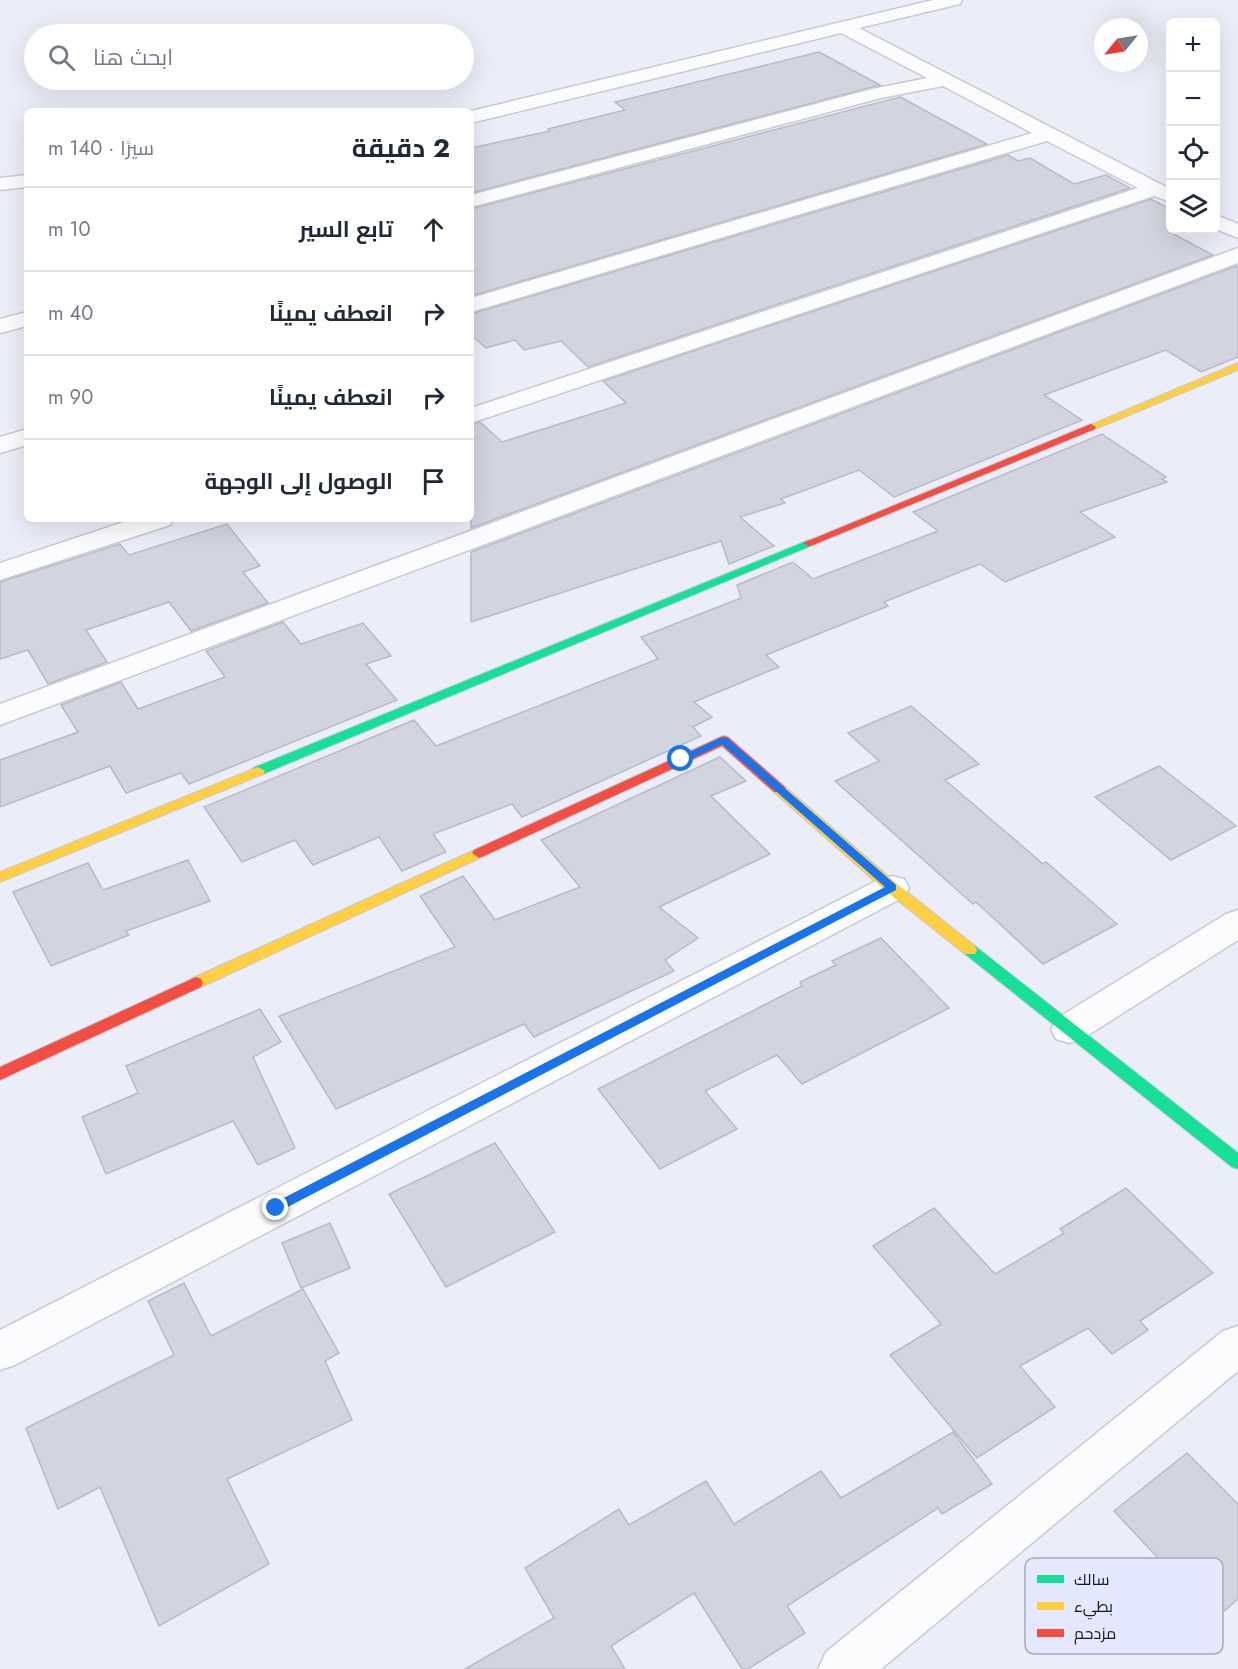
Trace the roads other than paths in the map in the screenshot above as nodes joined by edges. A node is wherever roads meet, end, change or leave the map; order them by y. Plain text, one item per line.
1 (954, 0) edge
2 (845, 28) junction
3 (945, 80) junction
4 (474, 116) edge
5 (1048, 134) junction
6 (24, 181) edge
7 (0, 184) edge
8 (1163, 193) edge
9 (474, 200) edge
10 (1220, 223) edge
11 (1238, 232) edge
12 (1238, 255) edge
13 (474, 304) edge
14 (24, 320) edge
15 (0, 326) edge
16 (1238, 366) edge
17 (474, 415) edge
18 (24, 438) edge
19 (0, 445) edge
20 (151, 522) edge
21 (0, 572) edge
22 (0, 715) edge
23 (0, 877) edge
24 (892, 888) junction
25 (1238, 923) edge
26 (1069, 1029) junction
27 (0, 1074) edge
28 (1238, 1162) edge
29 (1238, 1345) edge
30 (0, 1351) edge
31 (843, 1669) edge

1 - 2 street
2 - 3 street
2 - 4 street
3 - 5 street
3 - 9 street
5 - 8 street
5 - 13 street
6 - 7 street
8 - 17 street
10 - 11 street
12 - 22 street
14 - 15 street
16 - 23 street
18 - 19 street
20 - 21 street
24 - 26 street
24 - 27 street
24 - 30 street
25 - 26 street
26 - 28 street
29 - 31 street

